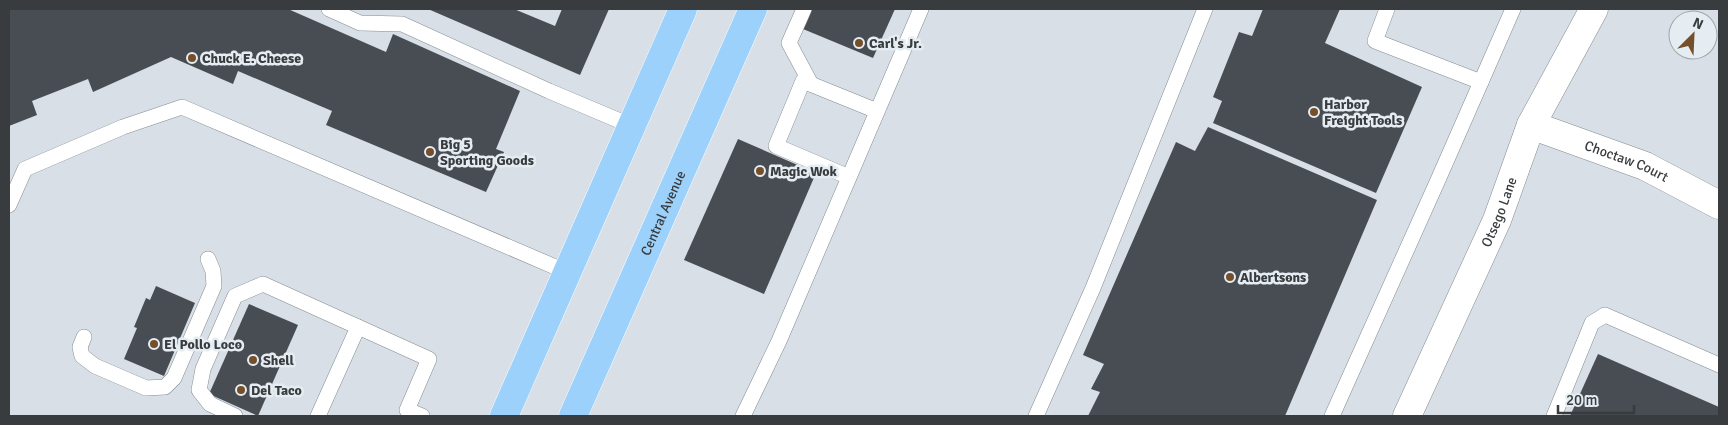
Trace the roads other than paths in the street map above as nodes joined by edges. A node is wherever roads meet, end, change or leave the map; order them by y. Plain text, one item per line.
1 (329, 9) edge
2 (683, 9) edge
3 (753, 9) edge
4 (804, 9) edge
5 (921, 9) edge
6 (1205, 9) edge
7 (1387, 9) edge
8 (1512, 9) edge
9 (1594, 9) edge
10 (1481, 82) junction
11 (811, 84) junction
12 (877, 111) junction
13 (1531, 125) junction
14 (632, 126) junction
15 (848, 177) junction
16 (9, 205) edge
17 (1719, 205) edge
18 (208, 259) dead end
19 (567, 272) junction
20 (358, 327) junction
21 (84, 337) dead end
22 (1719, 365) edge
23 (406, 413) edge
24 (235, 416) edge
25 (318, 416) edge
26 (422, 416) edge
27 (504, 416) edge
28 (572, 416) edge
29 (743, 416) edge
30 (1036, 416) edge
31 (1332, 416) edge
32 (1407, 416) edge
33 (1554, 416) edge

1 - 14 lane
2 - 14 main road
3 - 28 main road, Central Avenue
4 - 11 lane
5 - 12 lane
6 - 30 lane
7 - 10 lane
8 - 10 lane
9 - 13 street, Otsego Lane
10 - 31 lane
11 - 12 lane
11 - 15 lane
12 - 15 lane
13 - 17 street, Choctaw Court
13 - 32 street, Otsego Lane
14 - 19 main road
15 - 29 lane
16 - 19 lane
18 - 21 lane
19 - 27 main road
20 - 23 lane
20 - 24 lane
20 - 25 lane
22 - 33 lane
23 - 26 lane

